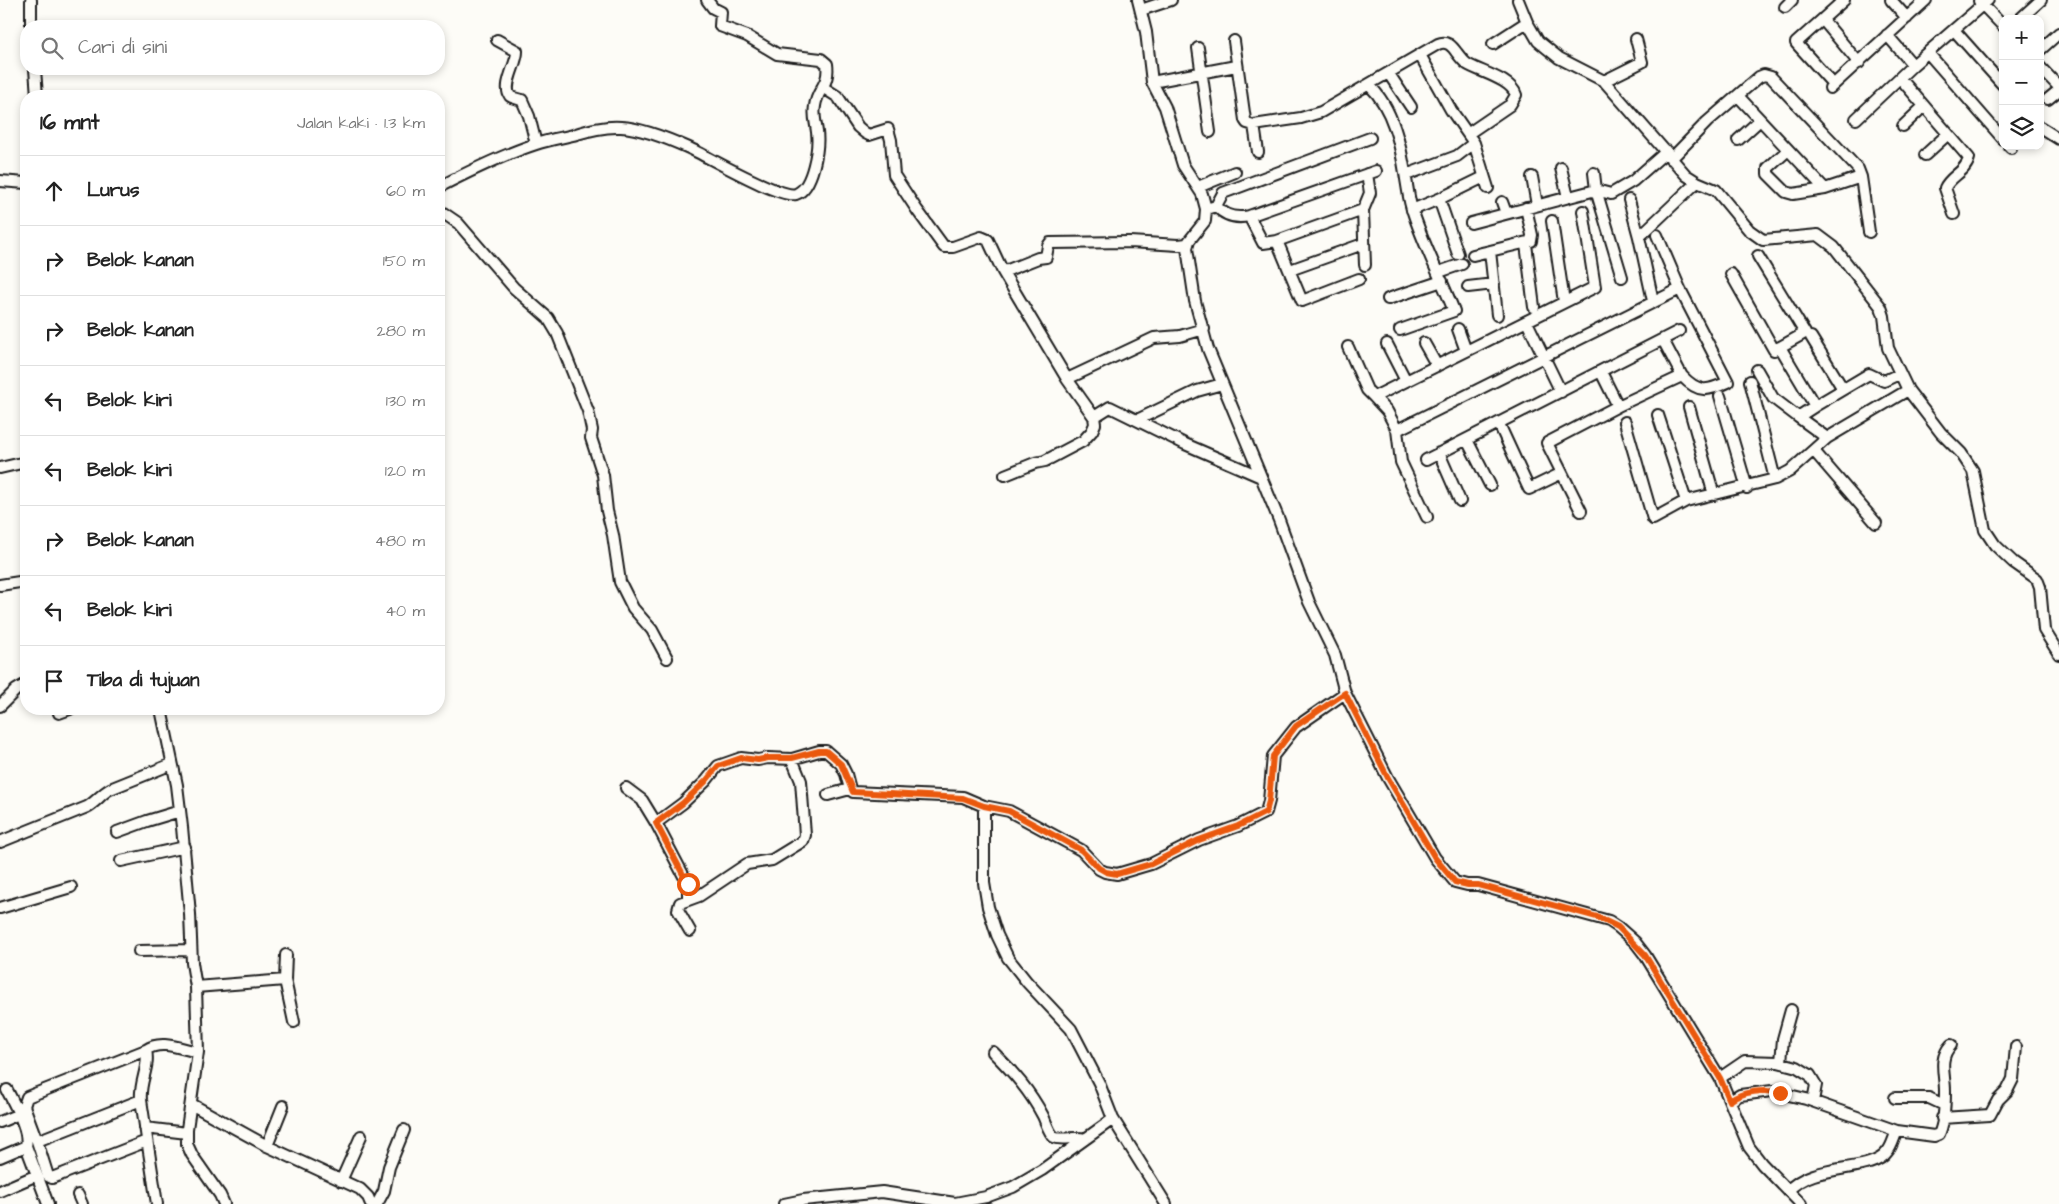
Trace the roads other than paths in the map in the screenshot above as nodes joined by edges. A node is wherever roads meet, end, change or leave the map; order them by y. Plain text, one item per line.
1 (31, 0) edge
2 (707, 0) edge
3 (1171, 0) edge
4 (1518, 0) edge
5 (1844, 0) edge
6 (1891, 0) edge
7 (1926, 0) edge
8 (2041, 0) edge
9 (1983, 2) edge
10 (1140, 5) edge
11 (2024, 15) edge
12 (1907, 18) junction
13 (30, 20) edge
14 (1823, 20) junction
15 (1999, 21) edge
16 (1528, 22) junction
17 (1954, 30) junction
18 (2059, 33) edge
19 (1888, 35) junction
20 (1636, 39) dead end
21 (497, 40) dead end
22 (1234, 41) dead end
23 (1493, 44) dead end
24 (2044, 46) edge
25 (1198, 48) dead end
26 (1928, 54) junction
27 (1420, 55) junction
28 (1859, 63) junction
29 (1913, 65) junction
30 (1236, 66) junction
31 (2044, 71) edge
32 (1202, 72) junction
33 (1389, 74) junction
34 (35, 75) edge
35 (1900, 78) junction
36 (1999, 81) edge
37 (1152, 82) junction
38 (1604, 82) junction
39 (1369, 84) junction
40 (824, 88) junction
41 (2059, 89) edge
42 (37, 90) edge
43 (1738, 96) junction
44 (2048, 99) dead end
45 (1411, 106) dead end
46 (1924, 106) junction
47 (1856, 119) dead end
48 (1760, 120) junction
49 (1254, 124) junction
50 (1903, 126) dead end
51 (2044, 130) edge
52 (1210, 132) dead end
53 (1469, 133) junction
54 (1948, 134) junction
55 (1999, 134) edge
56 (1370, 138) dead end
57 (2059, 139) edge
58 (1738, 140) dead end
59 (1474, 143) junction
60 (536, 144) junction
61 (1788, 150) junction
62 (1258, 152) dead end
63 (1669, 155) junction
64 (1925, 155) dead end
65 (1561, 168) dead end
66 (1235, 172) dead end
67 (1594, 172) dead end
68 (1406, 175) junction
69 (1532, 176) dead end
70 (1484, 177) junction
71 (1861, 177) junction
72 (0, 180) edge
73 (20, 182) edge
74 (1697, 182) junction
75 (445, 184) edge
76 (1198, 187) junction
77 (1488, 188) dead end
78 (1825, 189) junction
79 (1596, 190) junction
80 (1568, 197) junction
81 (1439, 199) junction
82 (1629, 200) dead end
83 (1502, 202) dead end
84 (1537, 204) junction
85 (1211, 207) junction
86 (1526, 208) junction
87 (1362, 210) junction
88 (1412, 210) junction
89 (1583, 211) dead end
90 (445, 214) edge
91 (1506, 214) junction
92 (1954, 214) dead end
93 (1249, 216) junction
94 (1552, 221) dead end
95 (1471, 223) dead end
96 (1870, 232) dead end
97 (1657, 235) dead end
98 (1640, 237) junction
99 (1277, 241) junction
100 (1188, 244) junction
101 (1363, 244) junction
102 (1526, 244) junction
103 (1490, 252) junction
104 (1473, 255) dead end
105 (1758, 256) dead end
106 (1365, 266) dead end
107 (1290, 270) junction
108 (1003, 272) junction
109 (1731, 274) dead end
110 (1440, 277) junction
111 (1622, 277) dead end
112 (1359, 279) dead end
113 (1494, 284) junction
114 (1468, 287) dead end
115 (1680, 289) junction
116 (1388, 299) dead end
117 (1653, 301) junction
118 (1564, 302) junction
119 (1534, 307) dead end
120 (1497, 315) dead end
121 (1528, 322) junction
122 (1204, 329) junction
123 (1458, 329) dead end
124 (1400, 330) dead end
125 (1679, 331) dead end
126 (1811, 337) dead end
127 (1663, 340) junction
128 (1424, 343) dead end
129 (1387, 344) dead end
130 (1348, 347) dead end
131 (1780, 347) junction
132 (1466, 351) junction
133 (1544, 356) junction
134 (1437, 366) junction
135 (1757, 370) dead end
136 (1601, 372) junction
137 (1899, 374) junction
138 (1682, 376) junction
139 (1068, 379) junction
140 (1406, 381) junction
141 (1750, 381) dead end
142 (1222, 384) junction
143 (1843, 389) junction
144 (1908, 390) junction
145 (1561, 392) junction
146 (1720, 396) dead end
147 (1374, 397) junction
148 (1618, 406) junction
149 (1815, 406) junction
150 (1689, 407) dead end
151 (1658, 416) dead end
152 (1094, 417) junction
153 (1798, 417) junction
154 (1137, 420) junction
155 (1624, 422) dead end
156 (1499, 424) junction
157 (1397, 430) junction
158 (1827, 438) junction
159 (1467, 440) junction
160 (1814, 451) junction
161 (1439, 453) junction
162 (1426, 460) dead end
163 (20, 463) edge
164 (0, 468) edge
165 (1562, 473) junction
166 (1005, 475) dead end
167 (1260, 477) junction
168 (1775, 479) junction
169 (1490, 485) dead end
170 (1747, 488) junction
171 (1714, 494) junction
172 (1460, 501) dead end
173 (1686, 501) junction
174 (1581, 511) dead end
175 (1427, 517) dead end
176 (1876, 523) dead end
177 (20, 582) edge
178 (0, 586) edge
179 (2059, 654) edge
180 (667, 658) dead end
181 (20, 688) edge
182 (1345, 693) junction
183 (0, 706) edge
184 (162, 715) edge
185 (792, 758) junction
186 (172, 764) junction
187 (626, 788) dead end
188 (850, 788) junction
189 (828, 795) dead end
190 (984, 806) junction
191 (180, 811) junction
192 (656, 823) junction
193 (117, 832) dead end
194 (0, 842) edge
195 (185, 847) junction
196 (120, 861) dead end
197 (71, 887) dead end
198 (688, 899) junction
199 (0, 908) edge
200 (690, 931) dead end
201 (191, 950) junction
202 (139, 951) dead end
203 (286, 956) dead end
204 (285, 980) junction
205 (196, 987) junction
206 (1791, 1010) dead end
207 (294, 1022) dead end
208 (1951, 1045) dead end
209 (2016, 1047) dead end
210 (146, 1050) junction
211 (198, 1052) junction
212 (993, 1052) dead end
213 (1781, 1062) junction
214 (1720, 1078) junction
215 (7, 1090) dead end
216 (1895, 1098) dead end
217 (141, 1100) junction
218 (1730, 1101) junction
219 (1813, 1101) junction
220 (191, 1104) junction
221 (1944, 1105) junction
222 (283, 1106) dead end
223 (19, 1114) junction
224 (1942, 1118) junction
225 (1113, 1119) junction
226 (0, 1122) edge
227 (145, 1128) junction
228 (404, 1130) dead end
229 (1897, 1131) junction
230 (187, 1133) junction
231 (361, 1136) dead end
232 (1085, 1139) junction
233 (37, 1141) junction
234 (147, 1141) junction
235 (26, 1146) junction
236 (267, 1146) junction
237 (0, 1157) edge
238 (37, 1175) junction
239 (341, 1181) junction
240 (0, 1191) edge
241 (1788, 1191) junction
242 (952, 1203) edge
243 (48, 1204) edge
244 (157, 1204) edge
245 (224, 1204) edge
246 (371, 1204) edge
247 (377, 1204) edge
248 (784, 1204) edge
249 (1166, 1204) edge
250 (1801, 1204) edge

1 - 13 street
2 - 40 street
3 - 10 street
4 - 16 street
5 - 14 street
6 - 12 street
7 - 12 street
8 - 11 street
9 - 15 street
9 - 17 street
10 - 37 street
12 - 19 street
14 - 28 street
14 - 28 street
16 - 23 street
16 - 38 street
17 - 26 street
17 - 36 street
18 - 24 street
19 - 28 street
19 - 29 street
20 - 38 street
21 - 60 street
22 - 30 street
25 - 32 street
26 - 29 street
26 - 55 street
27 - 33 street
27 - 53 street
27 - 53 street
29 - 35 street
30 - 32 street
30 - 49 street
31 - 41 street
32 - 37 street
32 - 52 street
33 - 39 street
33 - 45 street
34 - 42 street
35 - 46 street
35 - 47 street
37 - 76 street
38 - 63 street
39 - 49 street
39 - 68 street
40 - 60 street
40 - 108 street
41 - 44 street
43 - 48 street
43 - 63 street
43 - 71 street
46 - 50 street
46 - 54 street
48 - 58 street
48 - 61 street
49 - 62 street
51 - 57 street
53 - 59 street
54 - 64 street
54 - 92 street
56 - 85 street
59 - 68 street
59 - 70 street
60 - 75 street
61 - 78 street
61 - 78 street
63 - 74 street
63 - 79 street
65 - 80 street
66 - 76 street
67 - 79 street
68 - 88 street
69 - 84 street
70 - 77 street
70 - 81 street
71 - 78 street
71 - 96 street
72 - 73 street
74 - 98 street
74 - 137 street
76 - 85 street
79 - 80 street
79 - 111 street
80 - 84 street
81 - 88 street
81 - 110 street
82 - 98 street
83 - 91 street
84 - 86 street
85 - 93 street
85 - 100 street
86 - 91 street
86 - 102 street
87 - 93 street
87 - 99 street
87 - 101 street
88 - 110 street
89 - 118 street
90 - 180 street
91 - 95 street
93 - 99 street
94 - 118 street
97 - 115 street
98 - 117 street
99 - 107 street
100 - 108 street
100 - 122 street
101 - 106 street
101 - 107 street
102 - 103 street
102 - 119 street
103 - 104 street
103 - 113 street
105 - 131 street
107 - 112 street
108 - 139 street
109 - 131 street
110 - 116 street
110 - 124 street
113 - 114 street
113 - 120 street
115 - 117 street
115 - 138 street
117 - 133 street
118 - 121 street
121 - 132 street
121 - 133 street
122 - 139 street
122 - 142 street
123 - 132 street
125 - 127 street
126 - 143 street
127 - 136 street
127 - 138 street
128 - 134 street
129 - 140 street
130 - 147 street
131 - 149 street
132 - 134 street
133 - 145 street
133 - 157 street
134 - 140 street
135 - 153 street
136 - 145 street
136 - 148 street
137 - 143 street
137 - 144 street
138 - 148 street
139 - 152 street
140 - 147 street
141 - 168 street
142 - 154 street
142 - 167 street
143 - 149 street
144 - 158 street
144 - 179 street
145 - 156 street
146 - 170 street
147 - 157 street
148 - 165 street
149 - 153 street
150 - 171 street
151 - 173 street
152 - 154 street
152 - 166 street
153 - 158 street
154 - 167 street
155 - 173 street
156 - 159 street
156 - 165 street
157 - 175 street
158 - 160 street
159 - 161 street
159 - 169 street
160 - 168 street
160 - 176 street
161 - 162 street
161 - 172 street
163 - 164 street
165 - 174 street
167 - 182 street
168 - 170 street
170 - 171 street
171 - 173 street
177 - 178 street
181 - 183 street
182 - 190 street
182 - 214 street
184 - 186 street
185 - 188 street
185 - 192 street
185 - 198 street
186 - 191 street
186 - 194 street
187 - 192 street
188 - 189 street
188 - 190 street
190 - 225 street
191 - 193 street
191 - 195 street
192 - 198 street
195 - 196 street
195 - 201 street
197 - 199 street
198 - 200 street
201 - 202 street
201 - 205 street
203 - 204 street
204 - 205 street
204 - 207 street
205 - 211 street
206 - 213 street
208 - 221 street
209 - 224 street
210 - 211 street
210 - 217 street
210 - 233 street
211 - 220 street
212 - 232 street
213 - 214 street
213 - 219 street
214 - 218 street
215 - 223 street
216 - 221 street
217 - 227 street
217 - 233 street
218 - 219 street
218 - 241 street
219 - 229 street
220 - 230 street
220 - 236 street
221 - 224 street
222 - 236 street
223 - 226 street
223 - 235 street
224 - 229 street
225 - 232 street
225 - 249 street
227 - 230 street
227 - 234 street
228 - 247 street
229 - 241 street
230 - 245 street
231 - 239 street
232 - 242 street
233 - 234 street
234 - 244 street
235 - 237 street
235 - 238 street
236 - 239 street
238 - 240 street
238 - 243 street
239 - 246 street
241 - 250 street
242 - 248 street

